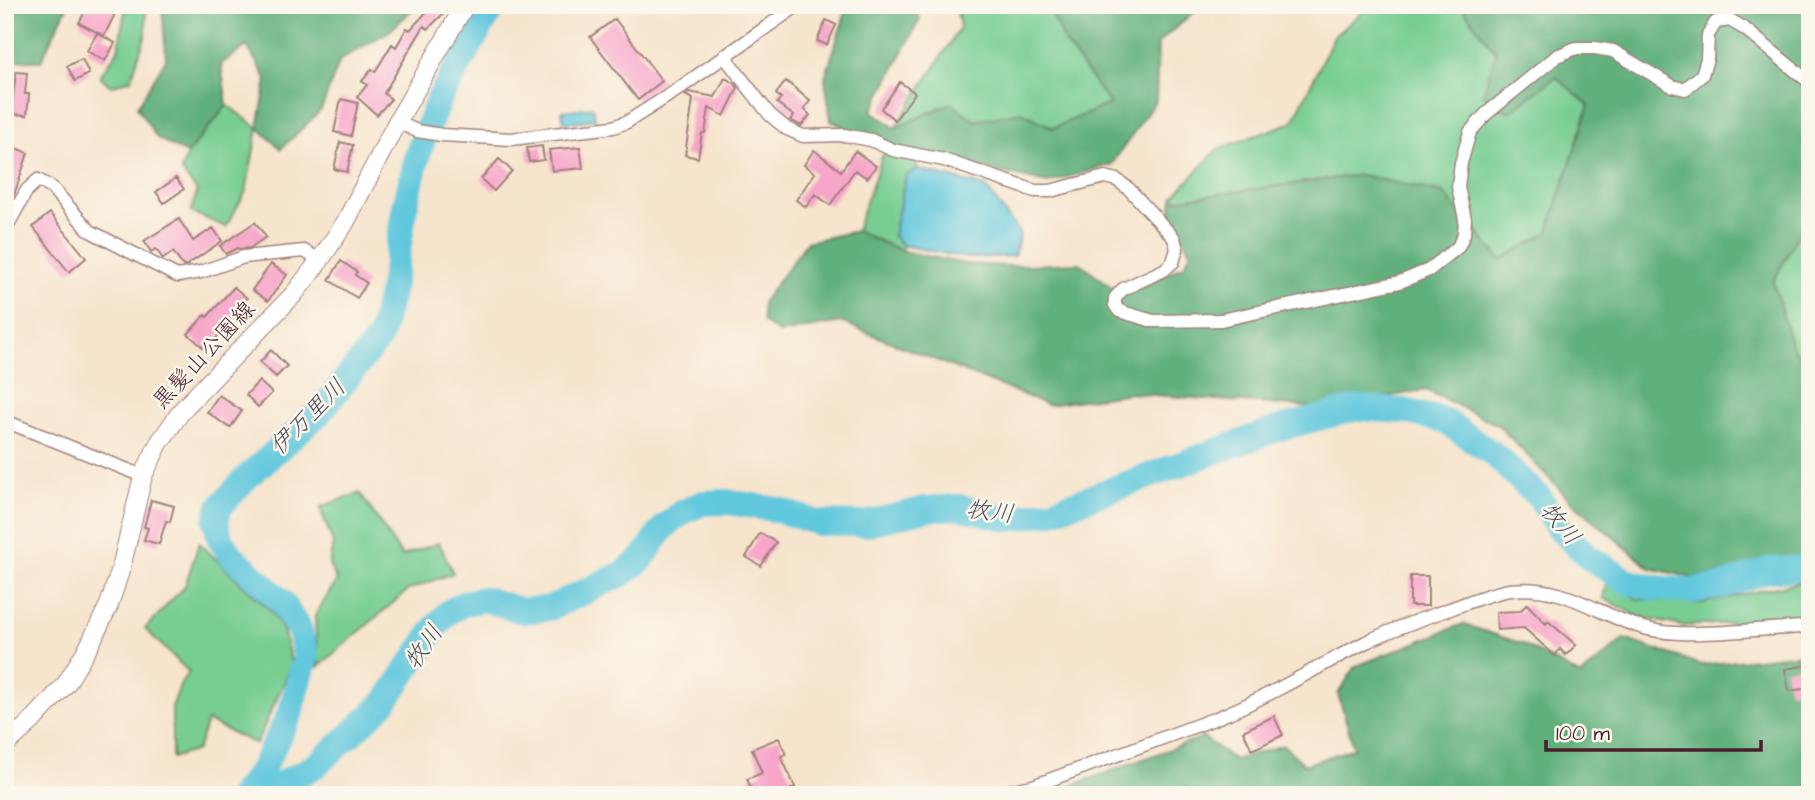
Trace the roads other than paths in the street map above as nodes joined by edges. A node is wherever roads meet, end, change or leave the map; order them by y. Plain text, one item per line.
1 (464, 5) edge
2 (798, 5) edge
3 (724, 56) junction
4 (1810, 81) edge
5 (397, 122) junction
6 (5, 230) edge
7 (320, 260) junction
8 (5, 421) edge
9 (143, 476) junction
10 (1810, 628) edge
11 (5, 745) edge
12 (989, 795) edge

1 - 5 main road, 黒髪山公園線
2 - 3 street
3 - 4 street
3 - 5 street
5 - 7 main road, 黒髪山公園線
6 - 7 street
7 - 9 main road, 黒髪山公園線
8 - 9 street
9 - 11 main road, 黒髪山公園線
10 - 12 street

